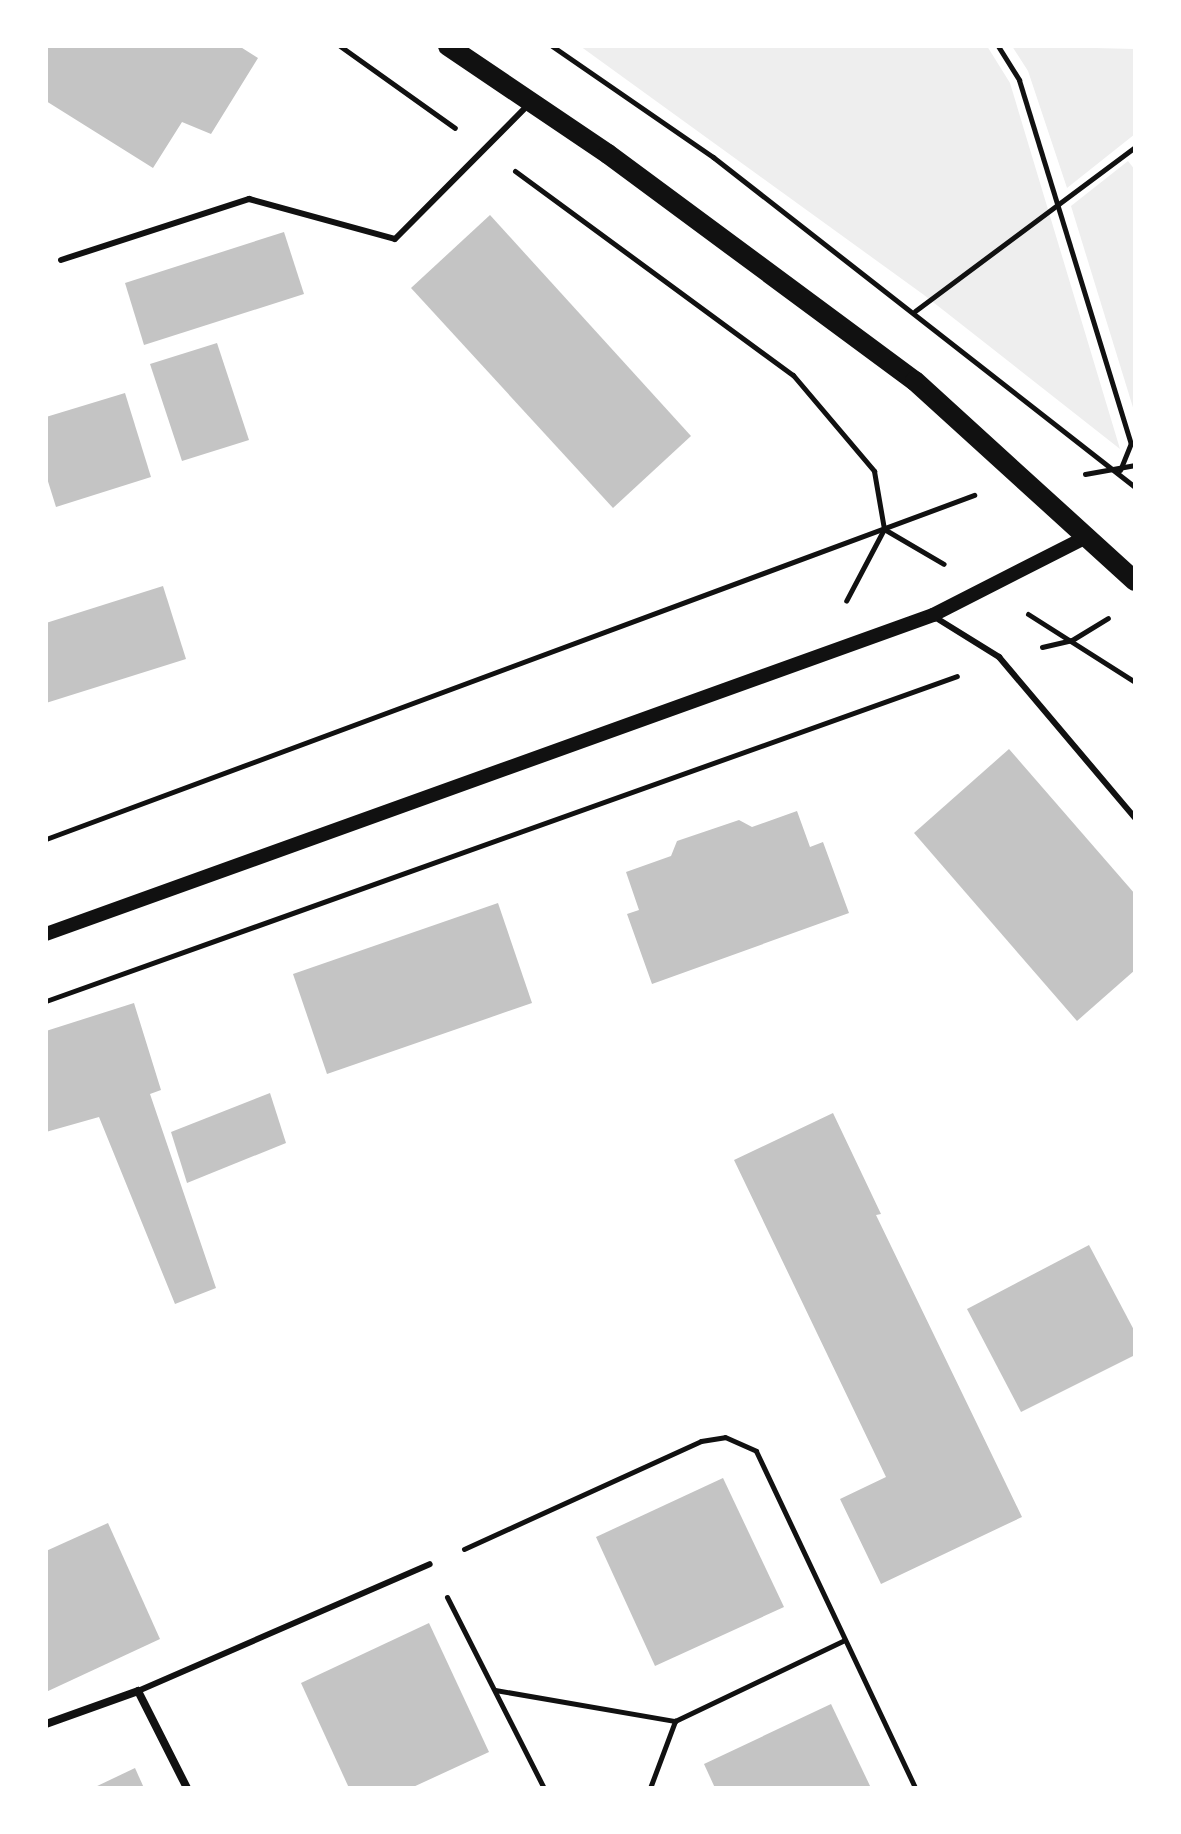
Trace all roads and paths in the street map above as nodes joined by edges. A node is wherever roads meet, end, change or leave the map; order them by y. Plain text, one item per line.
1 (340, 46) edge
2 (448, 46) edge
3 (552, 46) edge
4 (998, 46) edge
5 (532, 101) junction
6 (1135, 147) edge
7 (485, 150) junction
8 (1057, 209) junction
9 (61, 260) dead end
10 (915, 311) junction
11 (1135, 465) edge
12 (1120, 471) junction
13 (1135, 487) edge
14 (1086, 537) junction
15 (1135, 581) edge
16 (1122, 609) dead end
17 (933, 615) junction
18 (946, 680) dead end
19 (1135, 682) edge
20 (1135, 818) edge
21 (46, 839) edge
22 (46, 934) edge
23 (46, 1001) edge
24 (430, 1564) junction
25 (845, 1640) junction
26 (494, 1690) junction
27 (138, 1691) junction
28 (675, 1721) junction
29 (46, 1724) edge
30 (540, 1787) edge
31 (187, 1788) edge
32 (650, 1788) edge
33 (915, 1788) edge

1 - 7 path
2 - 5 main road
3 - 10 path
4 - 8 path
5 - 7 lane
5 - 14 main road
6 - 8 path
7 - 9 lane
7 - 21 path
8 - 10 path
8 - 12 path
10 - 12 path
11 - 12 path
12 - 13 path
14 - 15 main road
14 - 17 street
16 - 19 path
17 - 20 lane
17 - 22 street
18 - 23 path
24 - 25 path
24 - 26 path
24 - 27 lane
25 - 28 path
25 - 33 path
26 - 28 path
26 - 30 path
27 - 29 street
27 - 31 street
28 - 32 path

